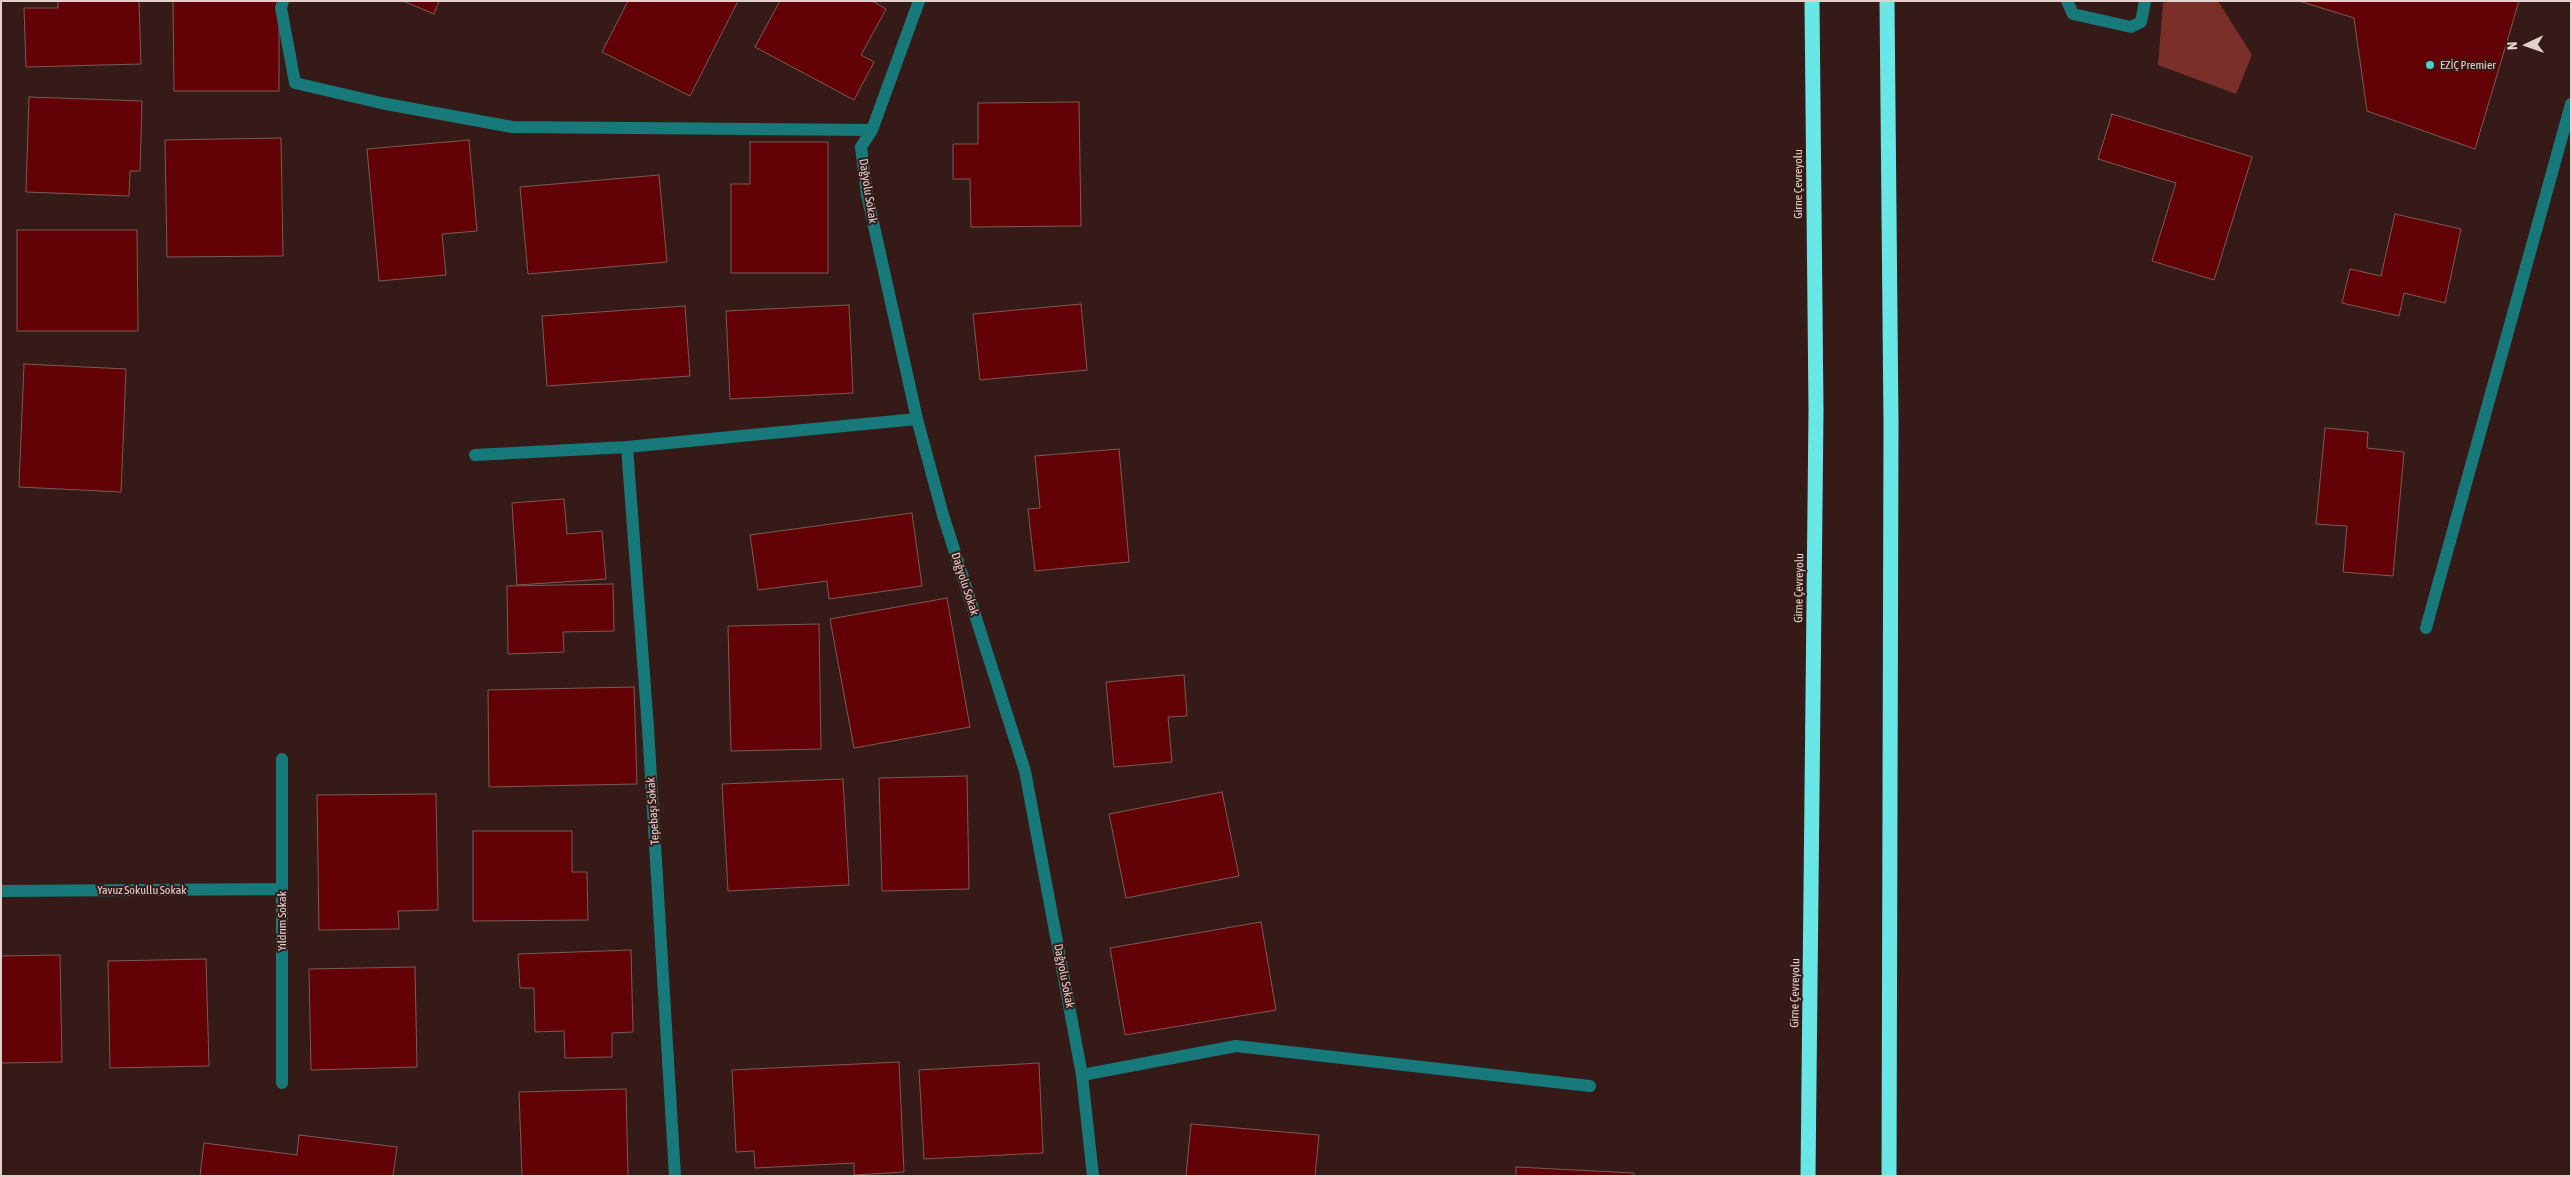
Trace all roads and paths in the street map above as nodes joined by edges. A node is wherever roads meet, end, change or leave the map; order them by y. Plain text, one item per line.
1 (283, 1) edge
2 (919, 1) edge
3 (1812, 1) edge
4 (1887, 1) edge
5 (2068, 1) edge
6 (2146, 1) edge
7 (2571, 104) edge
8 (872, 130) junction
9 (917, 419) junction
10 (627, 447) junction
11 (476, 455) dead end
12 (2426, 628) dead end
13 (282, 759) dead end
14 (282, 889) junction
15 (1, 891) edge
16 (1082, 1075) junction
17 (282, 1083) dead end
18 (1590, 1086) dead end
19 (675, 1176) edge
20 (1093, 1176) edge
21 (1808, 1176) edge
22 (1889, 1176) edge

1 - 8 street
2 - 8 street, Dağyolu Sokak
3 - 21 highway, Girne Çevreyolu
4 - 22 highway
5 - 6 street
7 - 12 street
8 - 9 street, Dağyolu Sokak
9 - 10 street
9 - 16 street, Dağyolu Sokak
10 - 11 street
10 - 19 street, Tepebaşı Sokak
13 - 14 street, Yıldrım Sokak
14 - 15 street, Yavuz Sokullu Sokak
14 - 17 street, Yıldrım Sokak
16 - 18 street
16 - 20 street, Dağyolu Sokak

